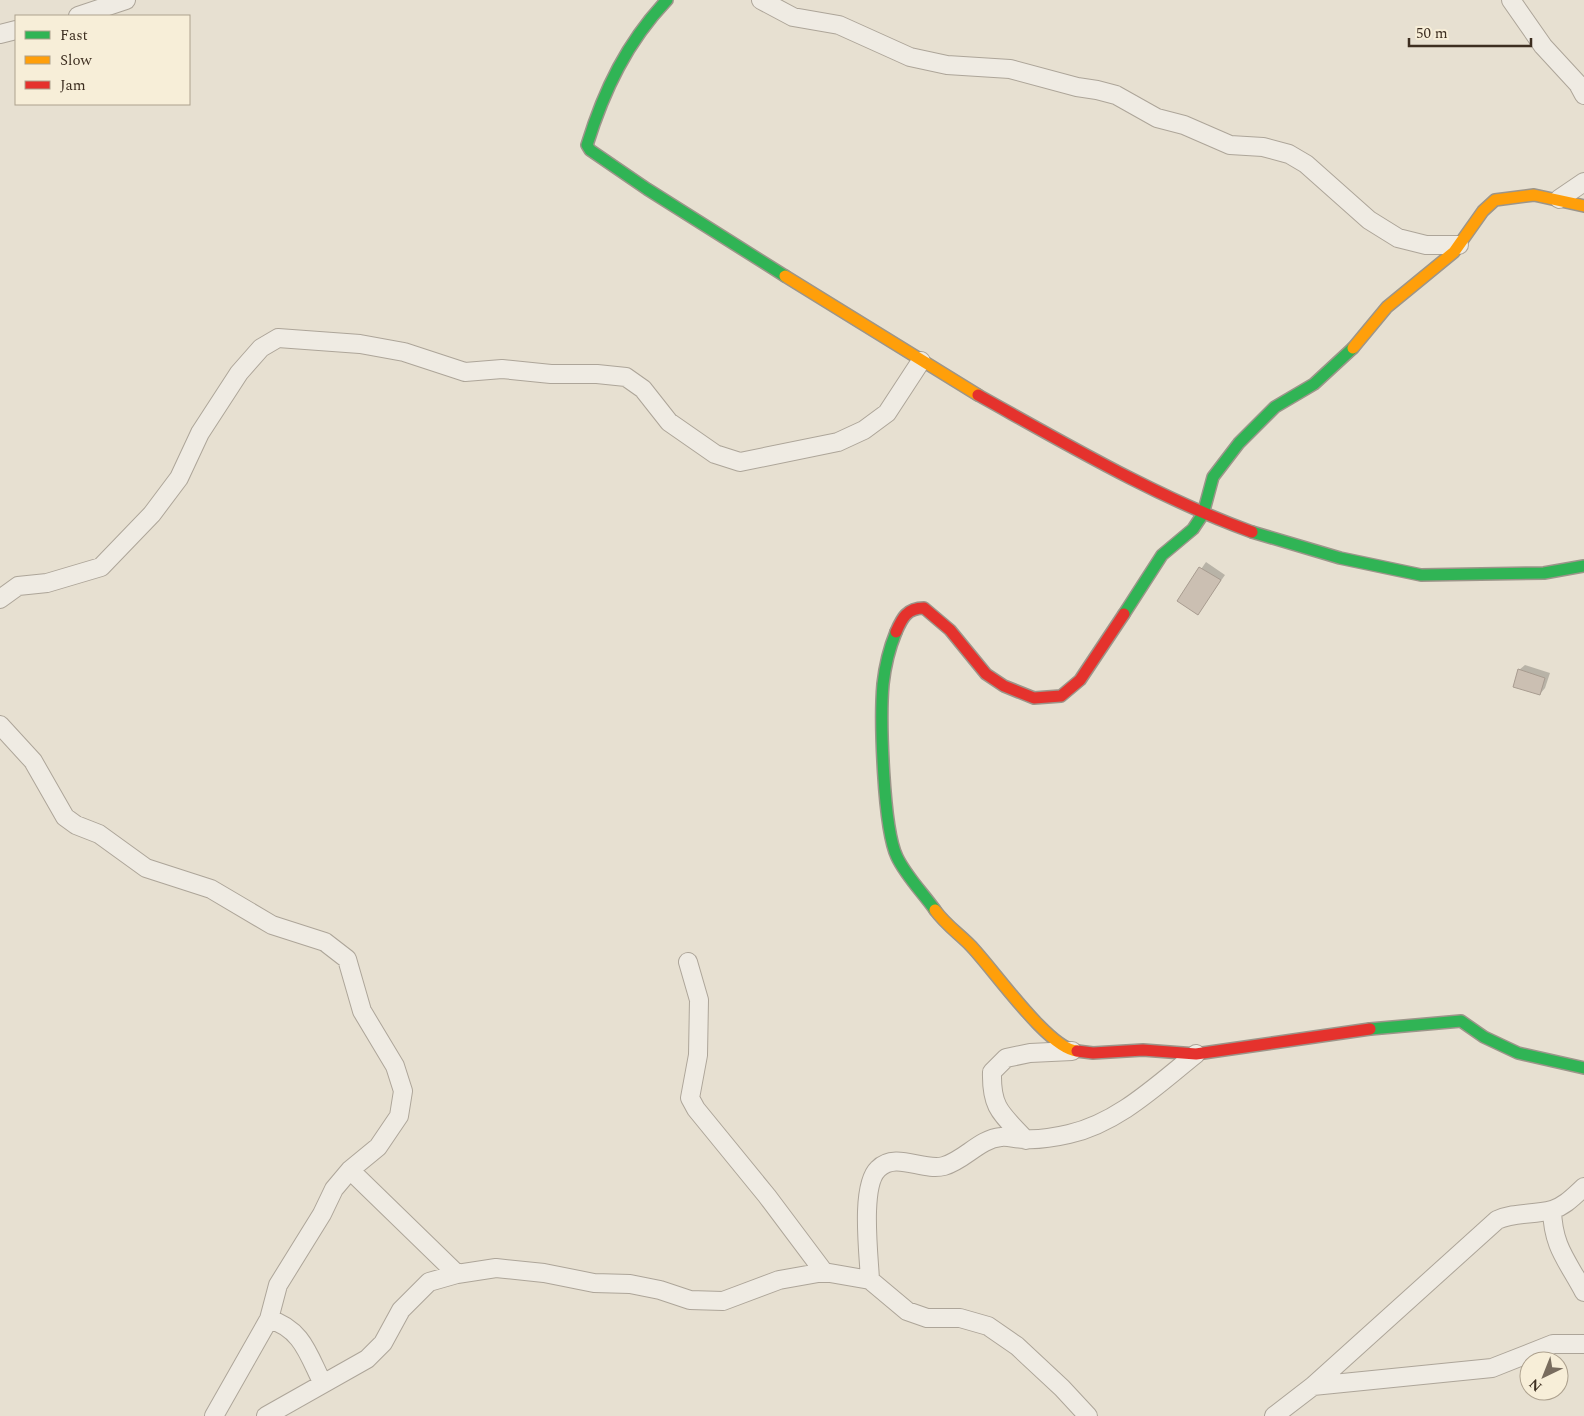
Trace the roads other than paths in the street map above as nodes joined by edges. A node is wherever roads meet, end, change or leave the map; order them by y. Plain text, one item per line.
1 (667, 0) edge
2 (761, 0) edge
3 (1511, 0) edge
4 (121, 1) edge
5 (81, 15) edge
6 (15, 30) edge
7 (0, 34) edge
8 (1584, 95) edge
9 (1584, 182) edge
10 (1559, 199) junction
11 (1584, 206) edge
12 (1459, 245) junction
13 (921, 361) junction
14 (1203, 514) junction
15 (1584, 566) edge
16 (0, 599) edge
17 (0, 725) edge
18 (688, 962) dead end
19 (1072, 1051) junction
20 (1196, 1054) junction
21 (1584, 1068) edge
22 (1026, 1140) junction
23 (350, 1170) junction
24 (1584, 1187) edge
25 (1552, 1210) junction
26 (824, 1272) junction
27 (457, 1274) junction
28 (870, 1280) junction
29 (1584, 1292) edge
30 (269, 1319) junction
31 (1584, 1344) edge
32 (322, 1382) junction
33 (1313, 1386) junction
34 (214, 1416) edge
35 (266, 1416) edge
36 (1088, 1416) edge
37 (1274, 1416) edge

1 - 13 street
2 - 12 street
3 - 8 street
4 - 5 street
6 - 7 street
9 - 10 street
10 - 11 street
10 - 12 street
12 - 14 street
13 - 14 street
13 - 16 street
14 - 15 street
14 - 19 street
17 - 23 street
18 - 26 street
19 - 20 street
19 - 22 street
20 - 21 street
20 - 22 street
22 - 28 street
23 - 27 street
23 - 30 street
24 - 25 street
25 - 29 street
25 - 33 street
26 - 27 street
26 - 28 street
27 - 32 street
28 - 36 street
30 - 32 street
30 - 34 street
31 - 33 street
32 - 35 street
33 - 37 street

